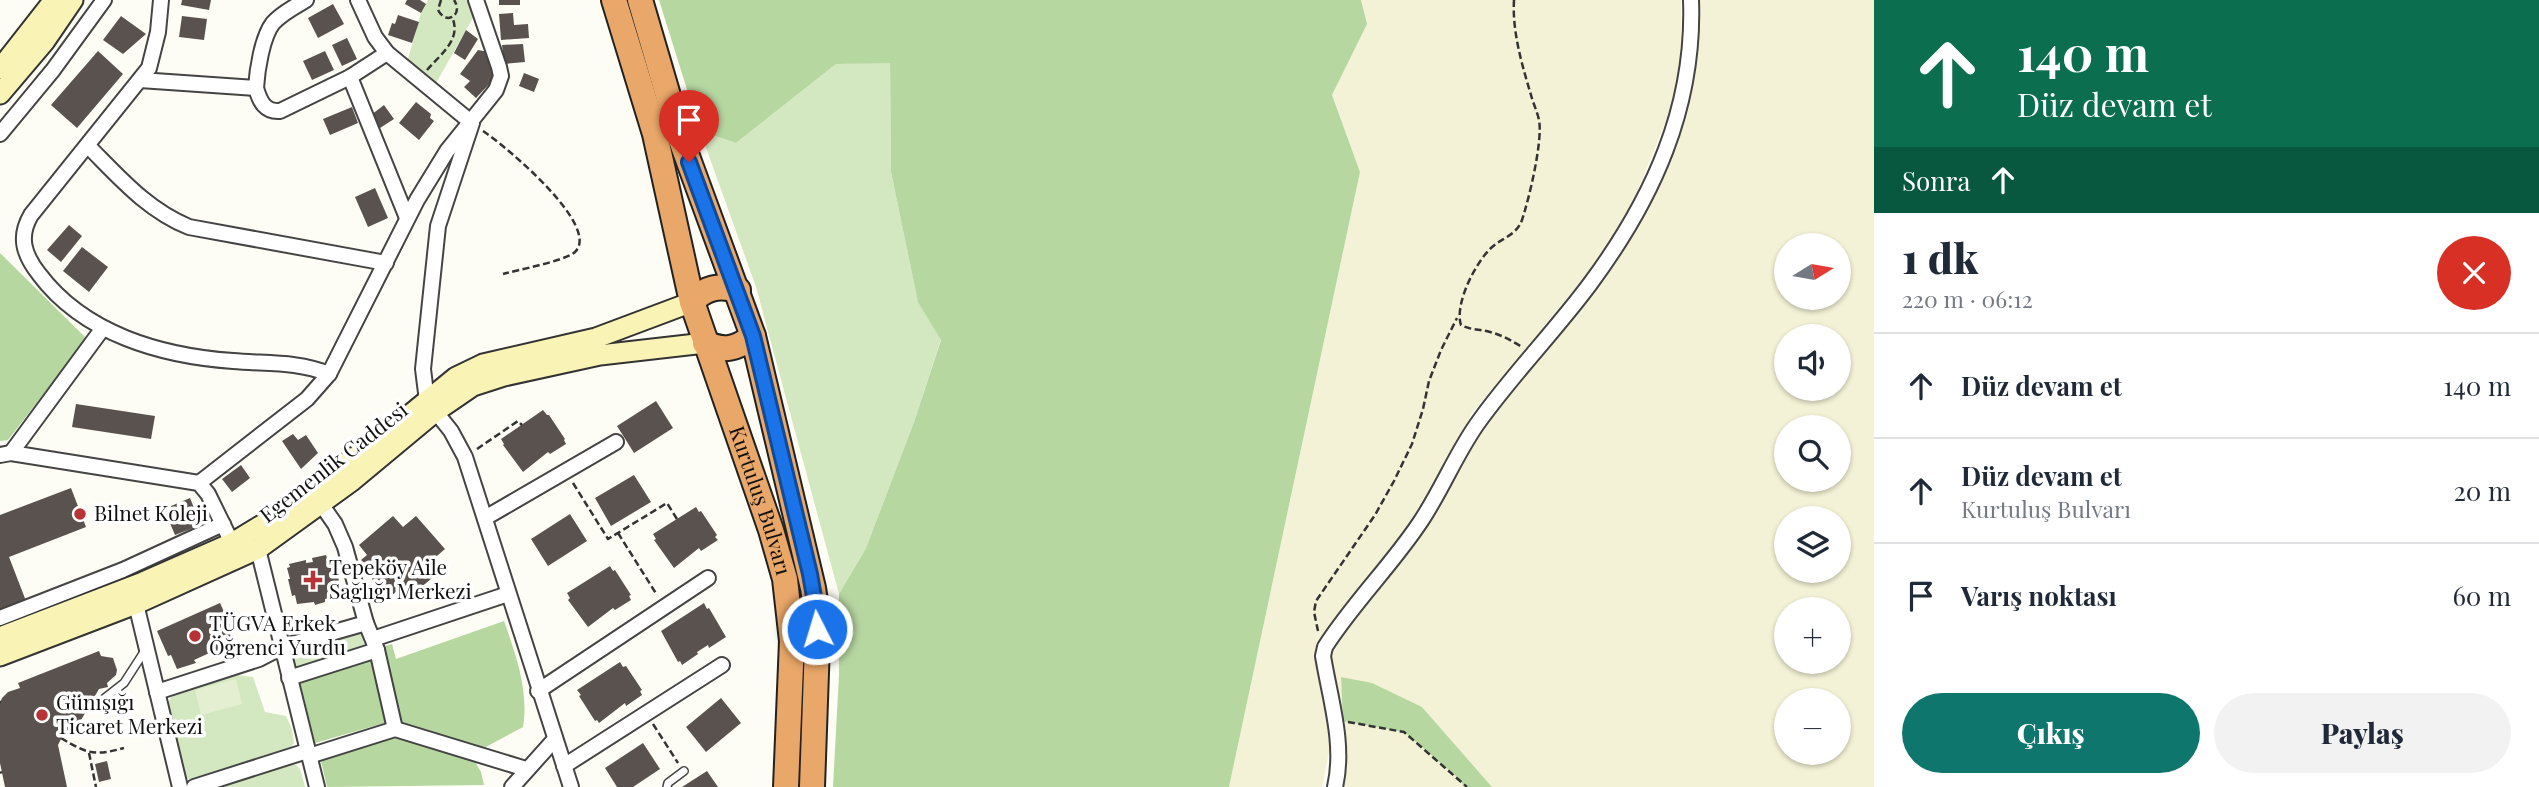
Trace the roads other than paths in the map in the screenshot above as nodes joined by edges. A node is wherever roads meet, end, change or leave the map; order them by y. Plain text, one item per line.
1 (54, 0) edge
2 (73, 0) edge
3 (104, 0) edge
4 (161, 0) edge
5 (306, 0) edge
6 (358, 0) edge
7 (476, 0) edge
8 (614, 0) edge
9 (640, 0) edge
10 (1691, 0) edge
11 (387, 53) junction
12 (0, 69) edge
13 (350, 77) junction
14 (140, 80) junction
15 (256, 88) junction
16 (0, 94) edge
17 (471, 123) junction
18 (0, 134) edge
19 (88, 146) junction
20 (407, 218) junction
21 (386, 262) junction
22 (738, 290) junction
23 (692, 302) junction
24 (103, 328) junction
25 (753, 336) junction
26 (705, 343) junction
27 (329, 374) junction
28 (431, 406) junction
29 (616, 442) dead end
30 (6, 454) edge
31 (199, 483) junction
32 (321, 504) junction
33 (485, 518) junction
34 (223, 524) junction
35 (232, 542) junction
36 (258, 549) junction
37 (708, 578) dead end
38 (508, 594) junction
39 (136, 604) junction
40 (0, 618) edge
41 (366, 623) junction
42 (0, 637) edge
43 (375, 645) junction
44 (282, 647) junction
45 (146, 648) junction
46 (0, 656) edge
47 (722, 665) dead end
48 (289, 678) junction
49 (538, 691) junction
50 (157, 692) junction
51 (101, 701) dead end
52 (396, 729) junction
53 (555, 739) junction
54 (308, 753) junction
55 (564, 766) junction
56 (526, 769) junction
57 (684, 771) road end
58 (180, 787) edge
59 (194, 787) edge
60 (317, 787) edge
61 (512, 787) edge
62 (571, 787) edge
63 (667, 787) edge
64 (786, 787) edge
65 (812, 787) edge
66 (1335, 787) edge

1 - 12 main road
2 - 16 main road
3 - 18 street
4 - 14 street
5 - 15 street
6 - 11 street
7 - 17 street
8 - 23 highway
9 - 22 highway
10 - 66 street
11 - 13 street
11 - 17 street
13 - 15 street
13 - 20 street
14 - 15 street
14 - 19 street
17 - 20 street
17 - 28 street
19 - 21 street
19 - 24 street
20 - 21 street
21 - 27 street
22 - 23 highway
22 - 25 highway
23 - 26 highway
23 - 28 main road, Egemenlik Caddesi
24 - 27 street
24 - 30 street
25 - 26 highway
25 - 65 highway, Kurtuluş Bulvarı
26 - 28 main road, Egemenlik Caddesi
26 - 64 highway, Kurtuluş Bulvarı
27 - 31 street
28 - 32 main road, Egemenlik Caddesi
28 - 33 street
28 - 35 main road, Egemenlik Caddesi
29 - 33 street
30 - 31 street
31 - 34 street
32 - 36 main road, Egemenlik Caddesi
32 - 41 street
33 - 38 street
34 - 35 street
34 - 40 street
35 - 42 main road, Egemenlik Caddesi
36 - 39 main road, Egemenlik Caddesi
36 - 44 street
37 - 49 street
38 - 43 street
38 - 49 street
39 - 45 street
39 - 46 main road, Egemenlik Caddesi
41 - 43 street
41 - 44 street
43 - 48 street
43 - 52 street
44 - 48 street
44 - 50 street
45 - 50 street
45 - 51 lane
47 - 55 street
48 - 54 street
49 - 53 street
50 - 58 street
52 - 54 street
52 - 56 street
53 - 55 street
53 - 56 street
54 - 59 street
54 - 60 street
55 - 62 street
56 - 61 street
57 - 63 lane

